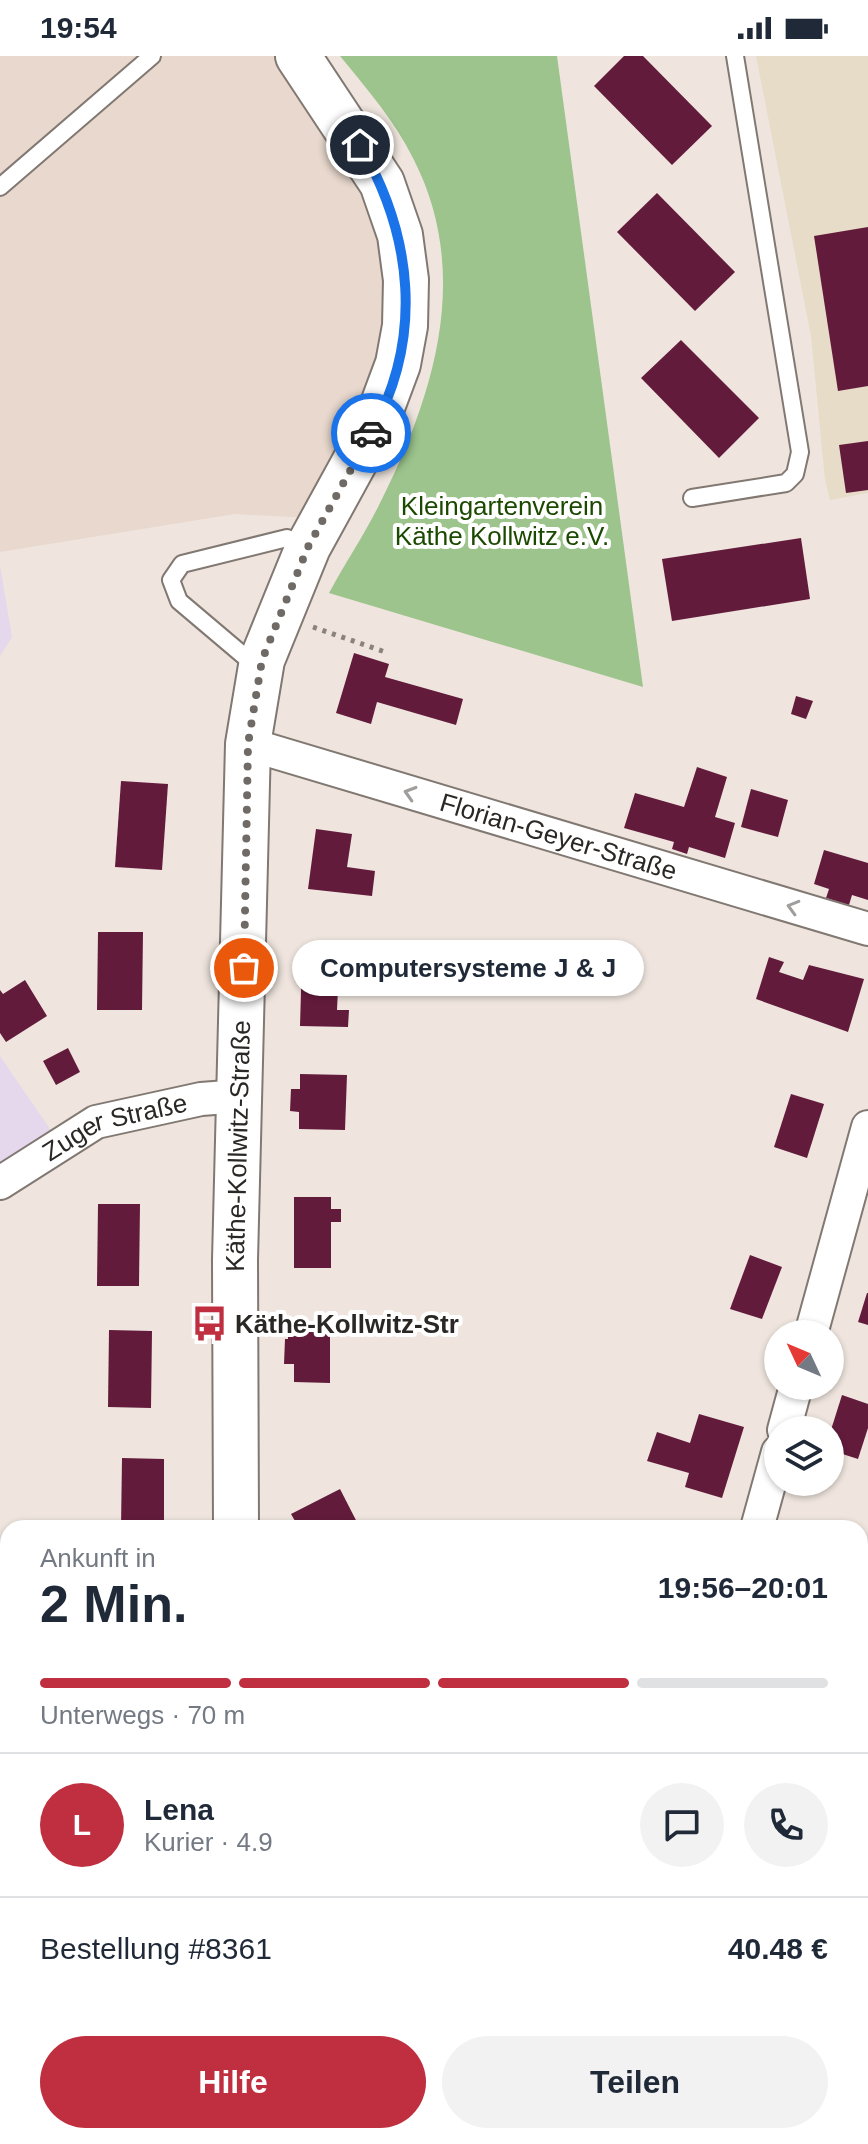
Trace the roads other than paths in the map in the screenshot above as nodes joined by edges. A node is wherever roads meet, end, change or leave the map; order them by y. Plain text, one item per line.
1 (152, 56) edge
2 (298, 56) edge
3 (735, 56) edge
4 (0, 187) edge
5 (692, 498) dead end
6 (308, 547) junction
7 (262, 660) junction
8 (248, 744) junction
9 (868, 929) edge
10 (241, 1096) junction
11 (868, 1127) edge
12 (0, 1183) edge
13 (815, 1320) edge
14 (766, 1496) edge
15 (236, 1520) edge
16 (759, 1520) edge

1 - 4 lane
2 - 6 street, Käthe-Kollwitz-Straße
3 - 5 lane
6 - 7 street, Käthe-Kollwitz-Straße
6 - 7 lane
7 - 8 street, Käthe-Kollwitz-Straße
9 -> 8 street, Florian-Geyer-Straße
8 - 10 street, Käthe-Kollwitz-Straße
10 - 12 street, Zuger Straße
10 - 15 street, Käthe-Kollwitz-Straße
11 - 13 street
14 - 16 street

